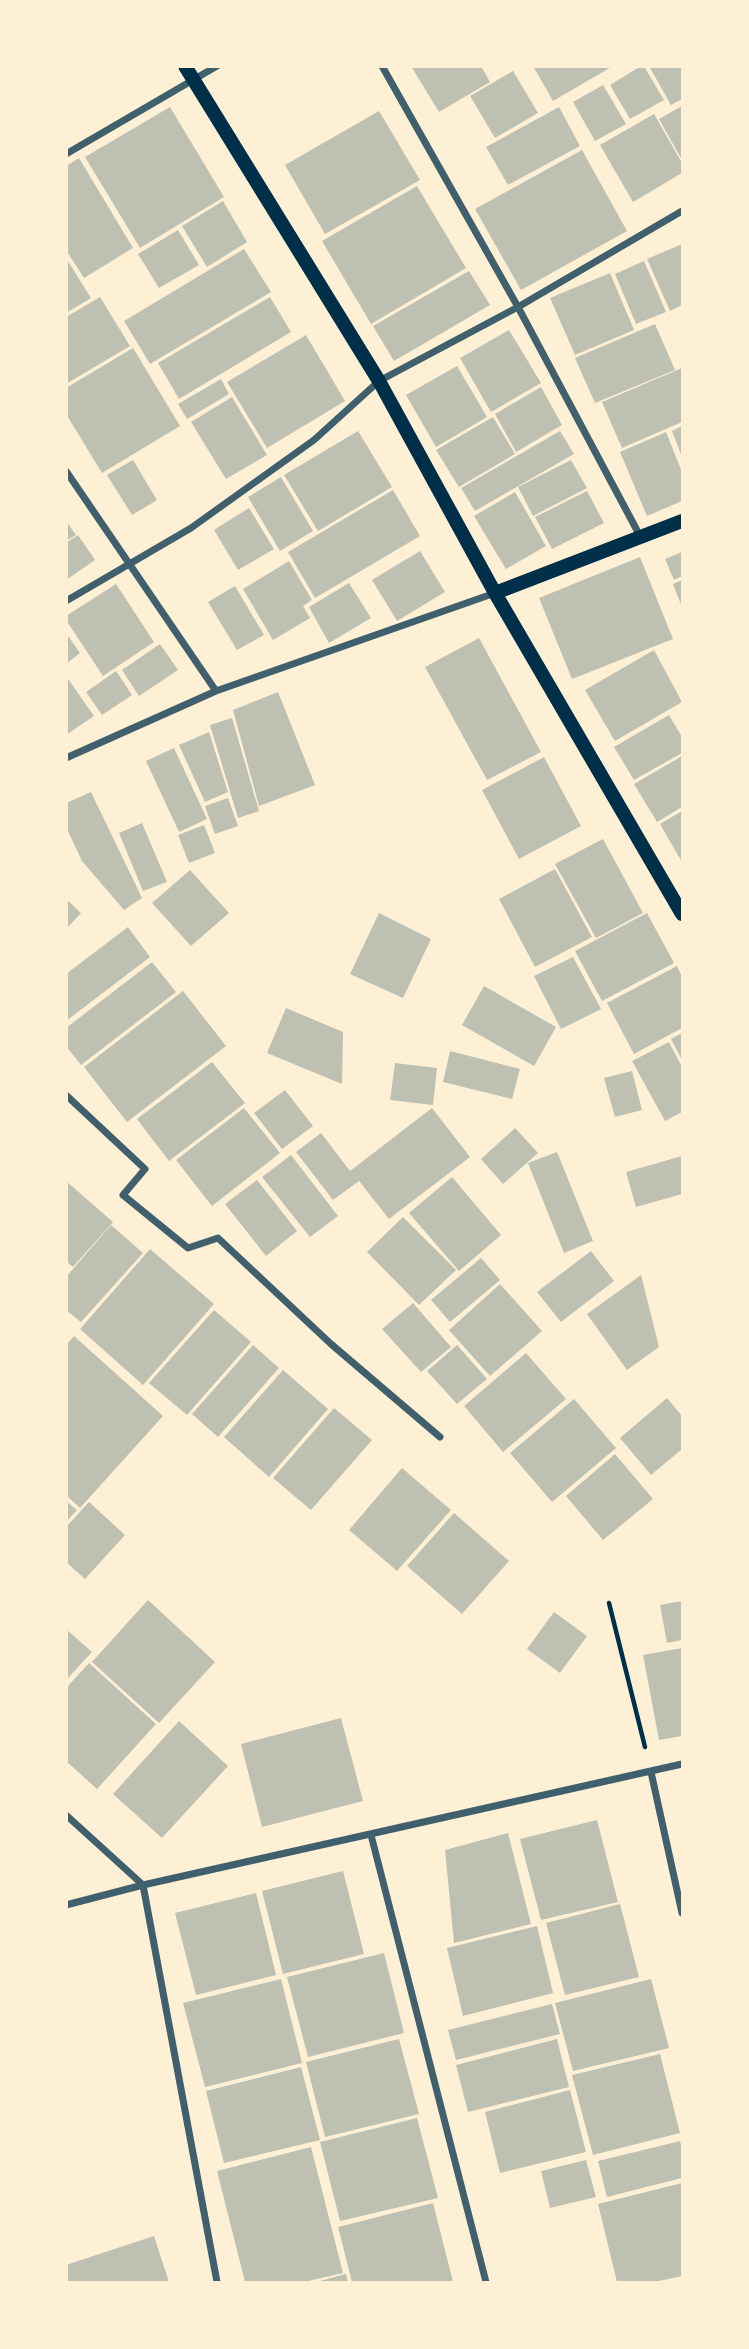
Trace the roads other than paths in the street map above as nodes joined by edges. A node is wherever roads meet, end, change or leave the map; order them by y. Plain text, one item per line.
1 (185, 66) edge
2 (216, 66) edge
3 (382, 66) edge
4 (193, 80) junction
5 (66, 154) edge
6 (682, 211) edge
7 (518, 307) junction
8 (379, 380) junction
9 (66, 471) edge
10 (682, 521) edge
11 (640, 536) junction
12 (130, 565) junction
13 (495, 593) junction
14 (66, 601) edge
15 (216, 691) junction
16 (66, 758) edge
17 (682, 914) edge
18 (66, 1095) edge
19 (440, 1437) dead end
20 (682, 1764) edge
21 (651, 1772) junction
22 (66, 1815) edge
23 (371, 1835) junction
24 (143, 1885) junction
25 (66, 1905) edge
26 (682, 1913) edge
27 (217, 2283) edge
28 (486, 2283) edge

1 - 4 main road
2 - 4 street
3 - 7 street
4 - 5 street
4 - 8 main road
6 - 7 street
7 - 8 street
7 - 11 street
8 - 12 street
8 - 13 main road
9 - 12 street
10 - 11 main road
11 - 13 main road
12 - 14 street
12 - 15 street
13 - 15 street
13 - 17 main road
15 - 16 street
18 - 19 street
20 - 21 street
21 - 23 street
21 - 26 street
22 - 24 street
23 - 24 street
23 - 28 street
24 - 25 street
24 - 27 street

